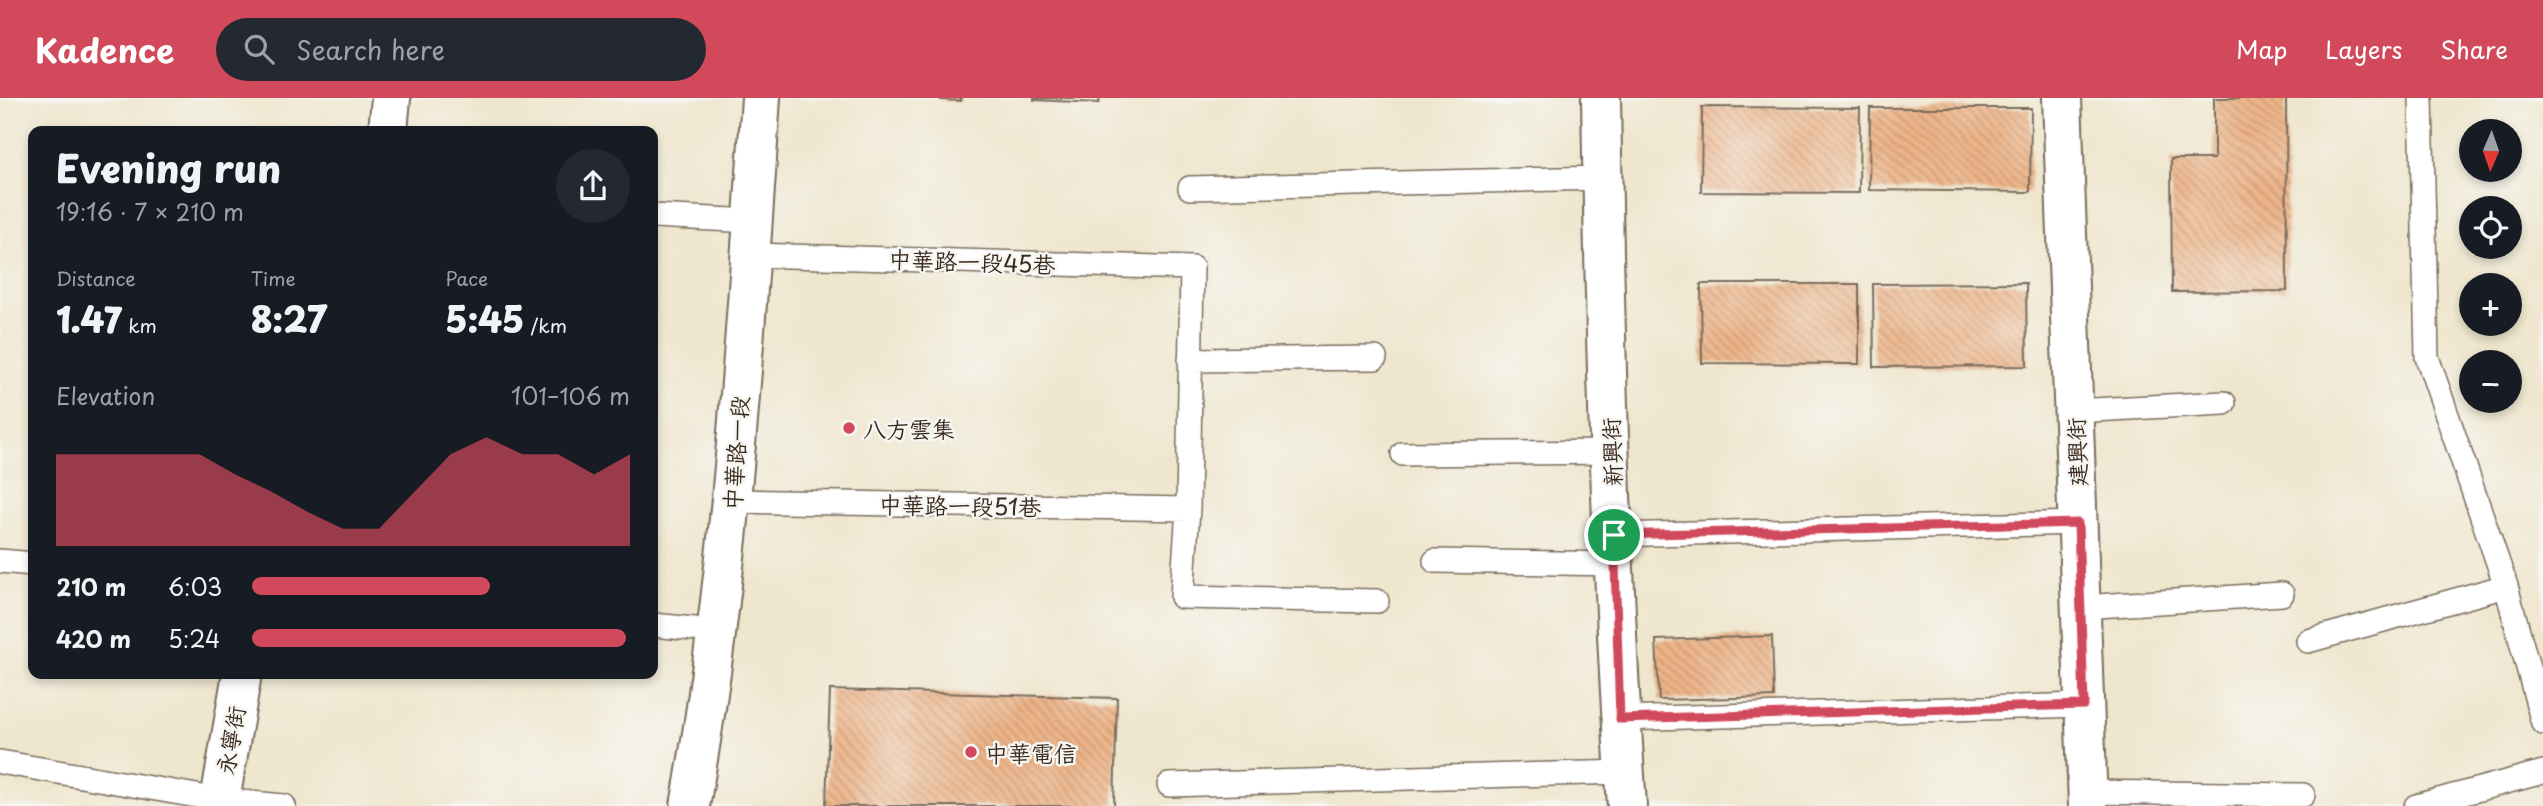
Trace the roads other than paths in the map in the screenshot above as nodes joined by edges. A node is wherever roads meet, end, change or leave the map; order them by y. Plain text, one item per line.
1 (391, 98) edge
2 (761, 98) edge
3 (1601, 98) edge
4 (2062, 98) edge
5 (2421, 98) edge
6 (388, 126) edge
7 (1602, 178) junction
8 (1190, 188) dead end
9 (658, 217) edge
10 (752, 238) junction
11 (1375, 358) dead end
12 (1190, 360) junction
13 (2224, 403) dead end
14 (2074, 411) junction
15 (1611, 452) junction
16 (1403, 454) dead end
17 (731, 501) junction
18 (1188, 509) junction
19 (2078, 523) junction
20 (1614, 549) junction
21 (0, 561) edge
22 (1434, 561) dead end
23 (28, 564) edge
24 (2507, 586) junction
25 (2282, 594) dead end
26 (1377, 601) dead end
27 (2082, 607) junction
28 (658, 625) edge
29 (715, 631) junction
30 (2308, 641) dead end
31 (2537, 678) edge
32 (241, 679) edge
33 (2084, 705) junction
34 (1620, 719) junction
35 (2543, 723) edge
36 (0, 762) edge
37 (2543, 772) edge
38 (1169, 785) dead end
39 (1626, 789) edge
40 (2303, 795) dead end
41 (2087, 799) edge
42 (219, 803) edge
43 (284, 806) edge
44 (690, 806) edge
45 (2416, 806) edge

1 - 6 street
2 - 10 street, 中華路一段
3 - 7 street, 新興街
4 - 14 street, 建興街
5 - 24 lane
7 - 8 lane
7 - 15 street, 新興街
9 - 10 lane, 中華路一段45巷
10 - 12 lane, 中華路一段45巷
10 - 17 street, 中華路一段
11 - 12 lane
12 - 18 lane
13 - 14 lane
14 - 19 street, 建興街
15 - 16 lane
15 - 20 street, 新興街
17 - 18 lane, 中華路一段51巷
17 - 29 street, 中華路一段
18 - 26 lane
19 - 20 lane
19 - 27 street, 建興街
20 - 22 lane
20 - 34 street, 新興街
21 - 23 lane
24 - 30 lane
24 - 31 lane
25 - 27 lane
27 - 33 street, 建興街
28 - 29 lane
29 - 44 street, 中華路一段
31 - 35 lane
32 - 42 street, 永寧街
33 - 34 lane
33 - 41 street, 建興街
34 - 39 street, 新興街
36 - 42 lane
37 - 45 lane
38 - 39 lane
40 - 41 lane
42 - 43 lane

